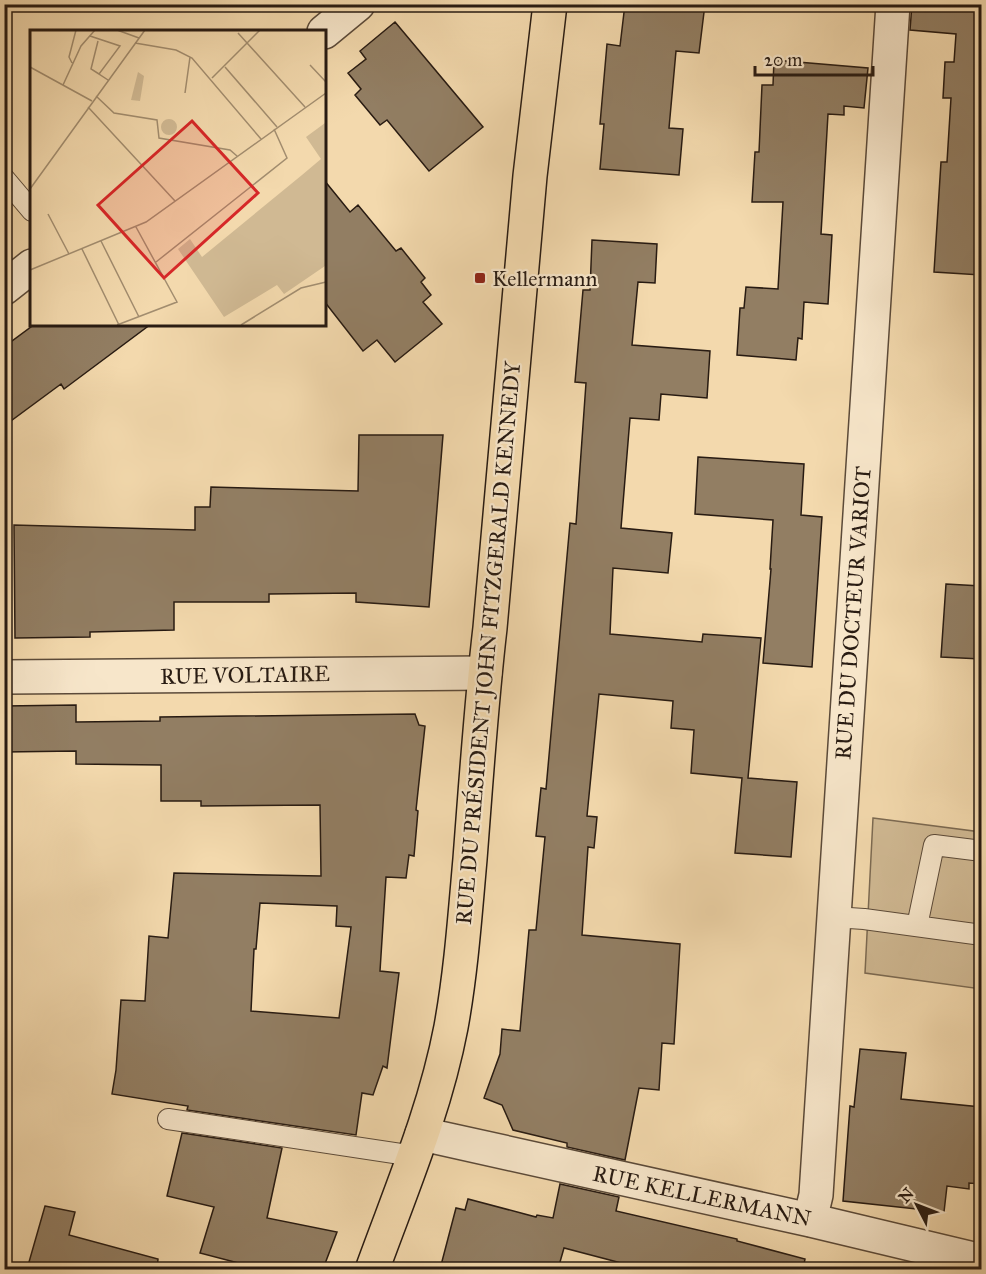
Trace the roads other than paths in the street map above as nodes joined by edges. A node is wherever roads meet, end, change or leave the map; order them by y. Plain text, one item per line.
1 (358, 4) edge
2 (550, 4) edge
3 (893, 4) edge
4 (326, 30) edge
5 (4, 178) edge
6 (30, 209) edge
7 (30, 268) edge
8 (4, 288) edge
9 (485, 673) junction
10 (4, 677) edge
11 (981, 851) edge
12 (834, 917) junction
13 (917, 926) junction
14 (981, 935) edge
15 (168, 1119) dead end
16 (418, 1145) junction
17 (810, 1220) junction
18 (981, 1261) edge
19 (372, 1269) edge

1 - 4 street
2 - 9 main road, RUE DU PRÉSIDENT JOHN FITZGERALD KENNEDY
3 - 12 street, RUE DU DOCTEUR VARIOT
5 - 6 lane
7 - 8 street
9 - 10 street, RUE VOLTAIRE
9 - 16 main road, RUE DU PRÉSIDENT JOHN FITZGERALD KENNEDY
11 - 13 lane
12 - 13 lane
12 - 17 street, RUE DU DOCTEUR VARIOT
13 - 14 lane
15 - 16 lane
16 - 17 street, RUE KELLERMANN
16 - 19 main road, RUE DU PRÉSIDENT JOHN FITZGERALD KENNEDY
17 - 18 street, RUE KELLERMANN

